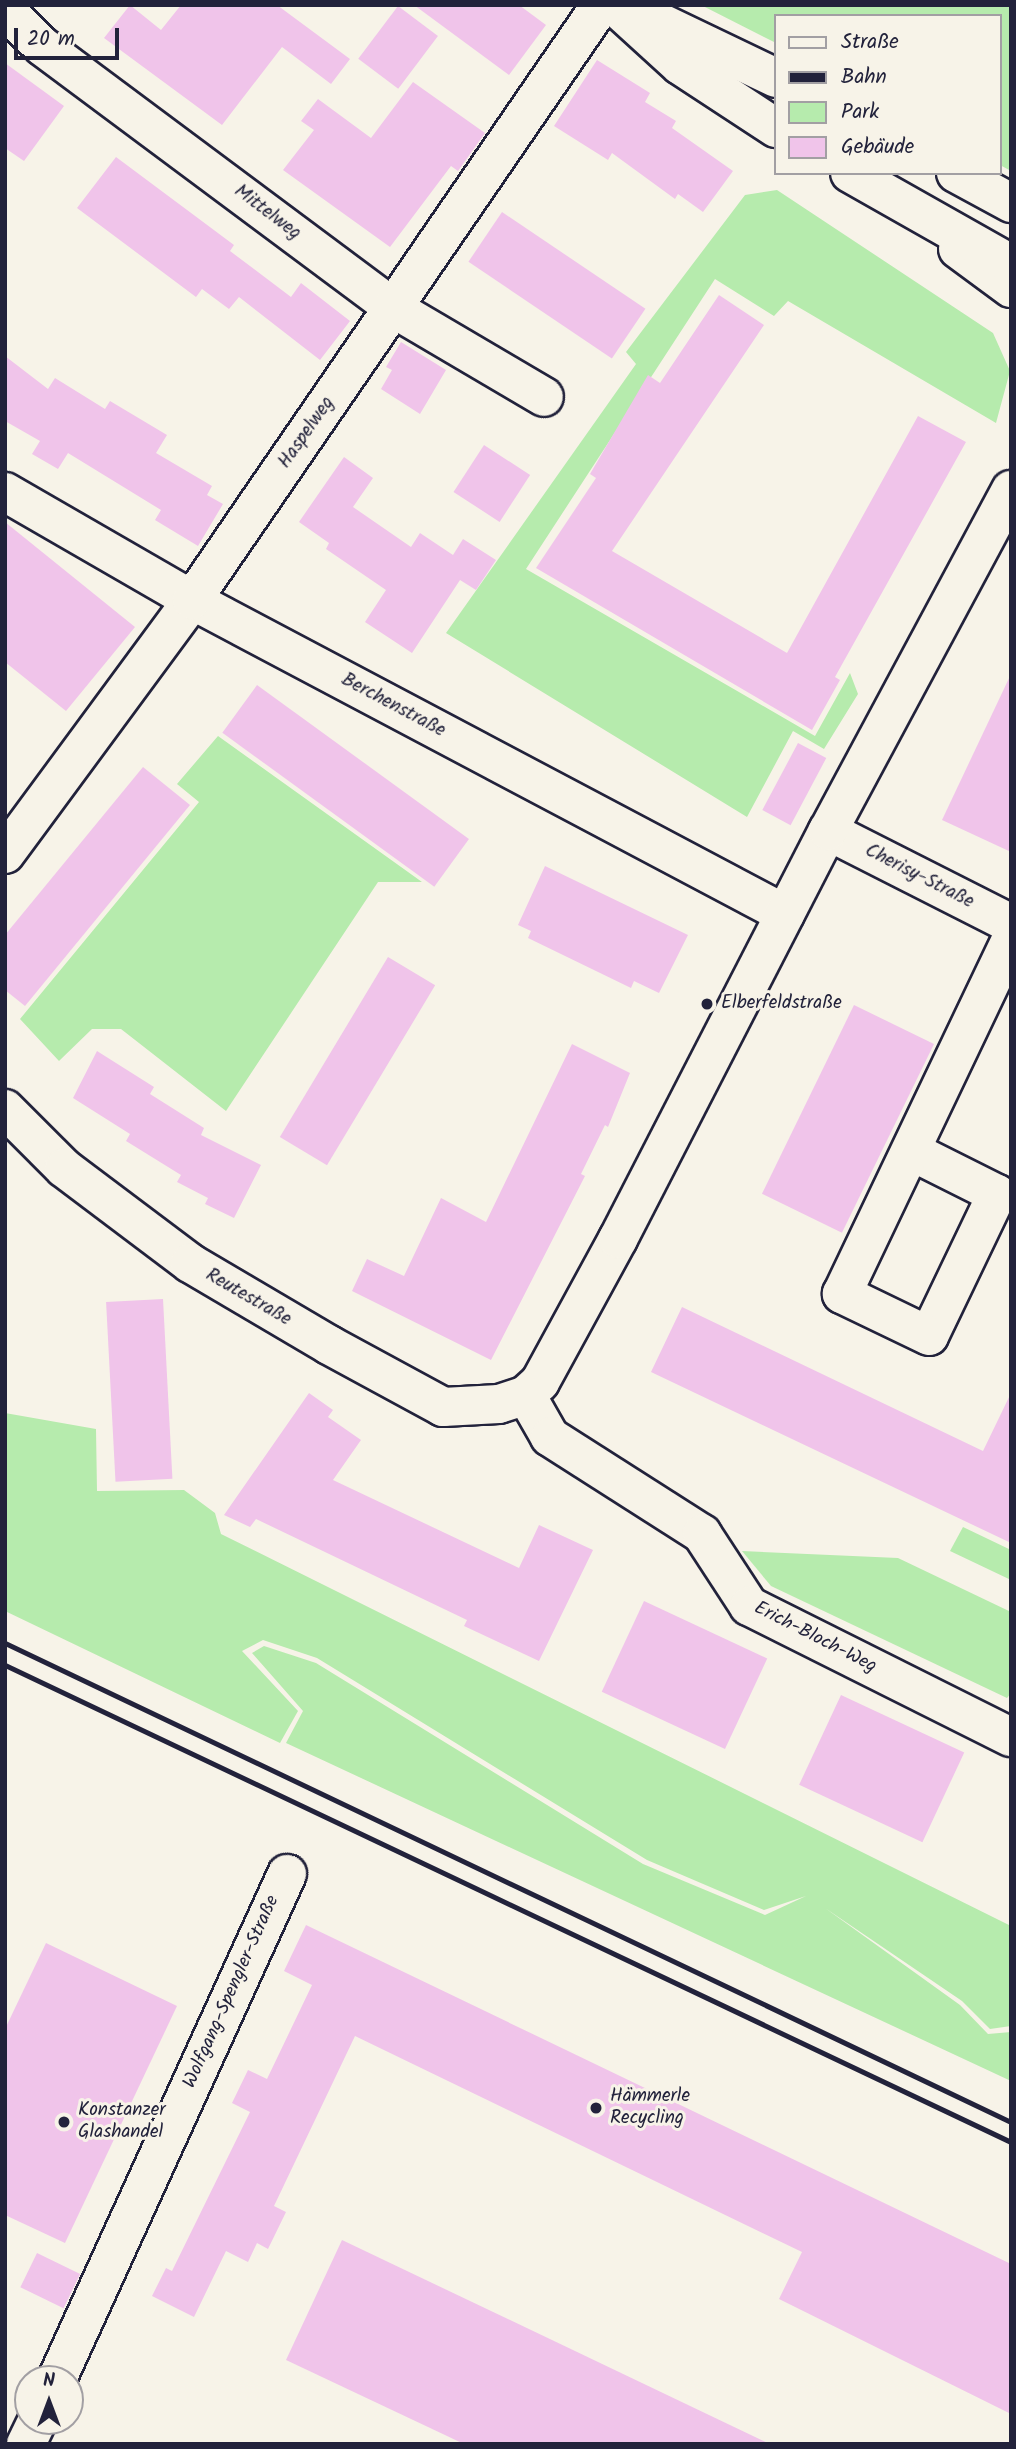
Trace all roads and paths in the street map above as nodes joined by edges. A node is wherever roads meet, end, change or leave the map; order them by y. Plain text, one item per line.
1 (601, 5) edge
2 (614, 5) edge
3 (622, 5) edge
4 (5, 10) edge
5 (774, 77) edge
6 (774, 127) edge
7 (853, 175) edge
8 (960, 175) edge
9 (892, 199) junction
10 (1011, 202) edge
11 (1011, 264) edge
12 (1011, 288) edge
13 (393, 308) junction
14 (544, 397) dead end
15 (1011, 490) edge
16 (5, 492) edge
17 (192, 600) junction
18 (828, 831) junction
19 (5, 854) edge
20 (785, 914) junction
21 (1011, 924) edge
22 (1011, 940) edge
23 (5, 1109) edge
24 (911, 1151) junction
25 (526, 1395) junction
26 (1011, 1737) edge
27 (287, 1874) dead end
28 (63, 2365) edge

1 - 13 street, Haspelweg
2 - 6 street
3 - 5 street
4 - 13 street, Mittelweg
7 - 9 street
8 - 10 street
9 - 11 street
9 - 12 street
13 - 14 street, Mittelweg
13 - 17 street, Haspelweg
15 - 18 street
16 - 17 street, Berchenstraße
17 - 19 street, Haspelweg
17 - 20 street, Berchenstraße
18 - 20 street
18 - 21 street, Cherisy-Straße
20 - 25 street
22 - 24 street
23 - 25 street, Reutestraße
24 - 24 street
25 - 26 street, Erich-Bloch-Weg
27 - 28 street, Wolfgang-Spengler-Straße

